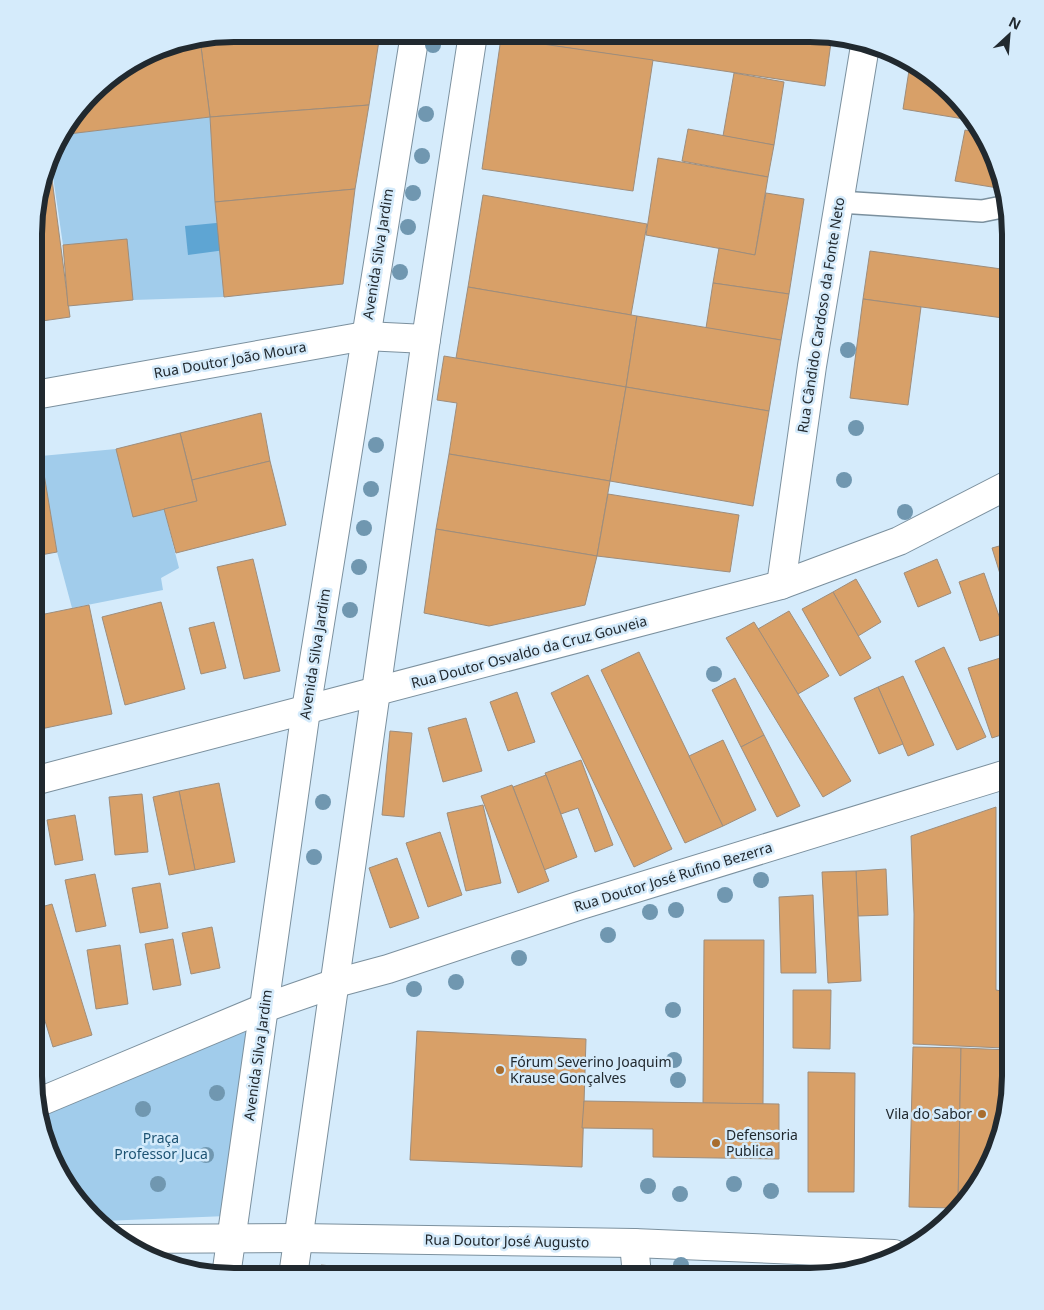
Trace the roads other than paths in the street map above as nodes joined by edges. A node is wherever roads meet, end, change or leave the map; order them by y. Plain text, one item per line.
1 (414, 42) edge
2 (472, 42) edge
3 (864, 51) edge
4 (839, 202) junction
5 (1000, 207) edge
6 (365, 336) junction
7 (426, 339) junction
8 (42, 394) edge
9 (1002, 488) edge
10 (781, 585) junction
11 (376, 692) junction
12 (306, 710) junction
13 (1002, 775) edge
14 (42, 779) edge
15 (336, 983) junction
16 (264, 1008) junction
17 (44, 1100) edge
18 (232, 1237) junction
19 (298, 1238) junction
20 (133, 1239) edge
21 (634, 1243) junction
22 (882, 1253) edge
23 (227, 1267) edge
24 (294, 1268) edge
25 (636, 1268) edge

1 - 6 main road, Avenida Silva Jardim
2 - 7 main road
3 - 4 main road, Rua Cândido Cardoso da Fonte Neto
4 - 5 lane
4 - 10 main road, Rua Cândido Cardoso da Fonte Neto
6 - 7 main road, Rua Doutor João Moura
6 - 8 main road, Rua Doutor João Moura
6 - 12 main road, Avenida Silva Jardim
7 - 11 main road
9 - 10 main road, Rua Doutor Osvaldo da Cruz Gouveia
10 - 11 main road, Rua Doutor Osvaldo da Cruz Gouveia
11 - 12 main road, Rua Doutor Osvaldo da Cruz Gouveia
11 - 15 main road
12 - 14 main road, Rua Doutor Osvaldo da Cruz Gouveia
12 - 16 main road, Avenida Silva Jardim
13 - 15 main road, Rua Doutor José Rufino Bezerra
15 - 16 main road, Rua Doutor José Rufino Bezerra
15 - 19 main road
16 - 17 main road, Rua Doutor José Rufino Bezerra
16 - 18 main road, Avenida Silva Jardim
18 - 19 main road, Rua Doutor José Augusto
18 - 20 main road, Rua Doutor José Augusto
18 - 23 main road, Avenida Silva Jardim
19 - 21 main road, Rua Doutor José Augusto
19 - 24 main road
21 - 22 main road, Rua Doutor José Augusto
21 - 25 main road

